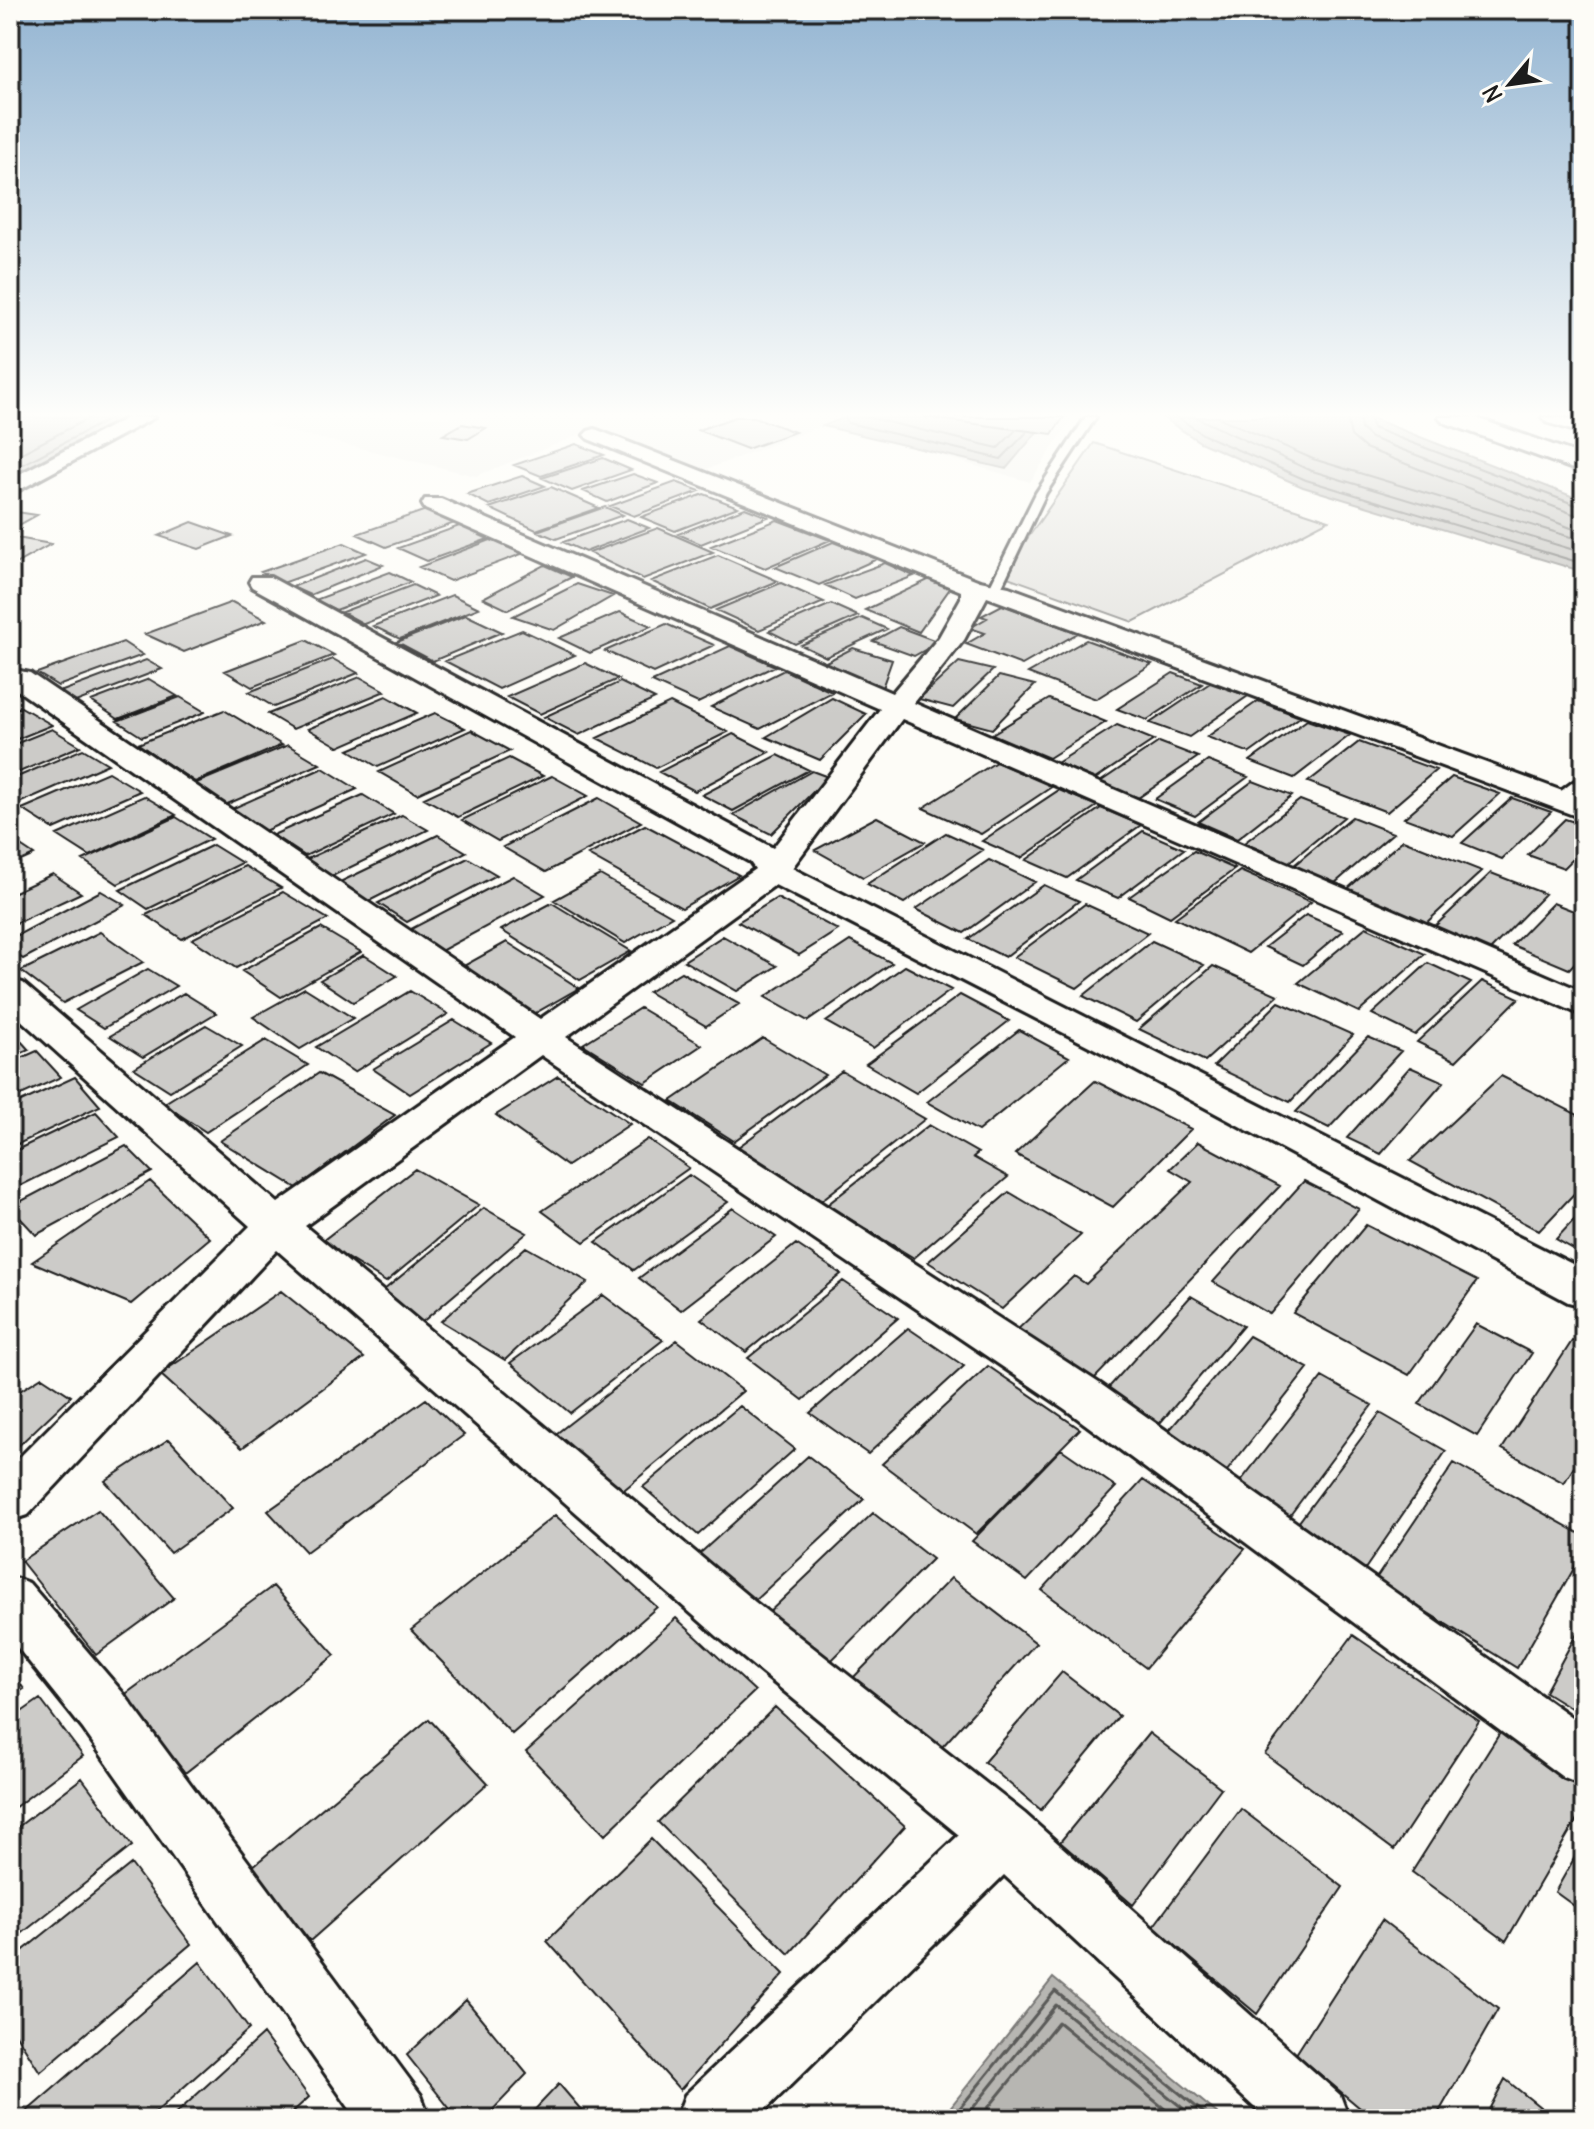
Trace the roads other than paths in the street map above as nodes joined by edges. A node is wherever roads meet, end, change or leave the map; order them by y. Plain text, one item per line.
1 (462, 516) edge
2 (800, 516) edge
3 (1027, 516) edge
4 (261, 582) dead end
5 (984, 589) junction
6 (20, 679) dead end
7 (898, 704) junction
8 (1575, 796) edge
9 (773, 871) junction
10 (10, 991) edge
11 (1584, 1005) edge
12 (539, 1036) junction
13 (276, 1225) junction
14 (1584, 1290) edge
15 (10, 1500) edge
16 (10, 1599) edge
17 (1584, 1759) edge
18 (1003, 1834) junction
19 (397, 2119) edge
20 (709, 2119) edge
21 (1316, 2119) edge

1 - 7 street
2 - 5 street
3 - 5 lane
4 - 9 street
5 - 7 street
5 - 8 street
6 - 12 street
7 - 9 street
7 - 11 street
9 - 12 street
9 - 14 street
10 - 13 street
12 - 13 street
12 - 17 street
13 - 15 street
13 - 18 street
16 - 19 street
18 - 20 street
18 - 21 street

